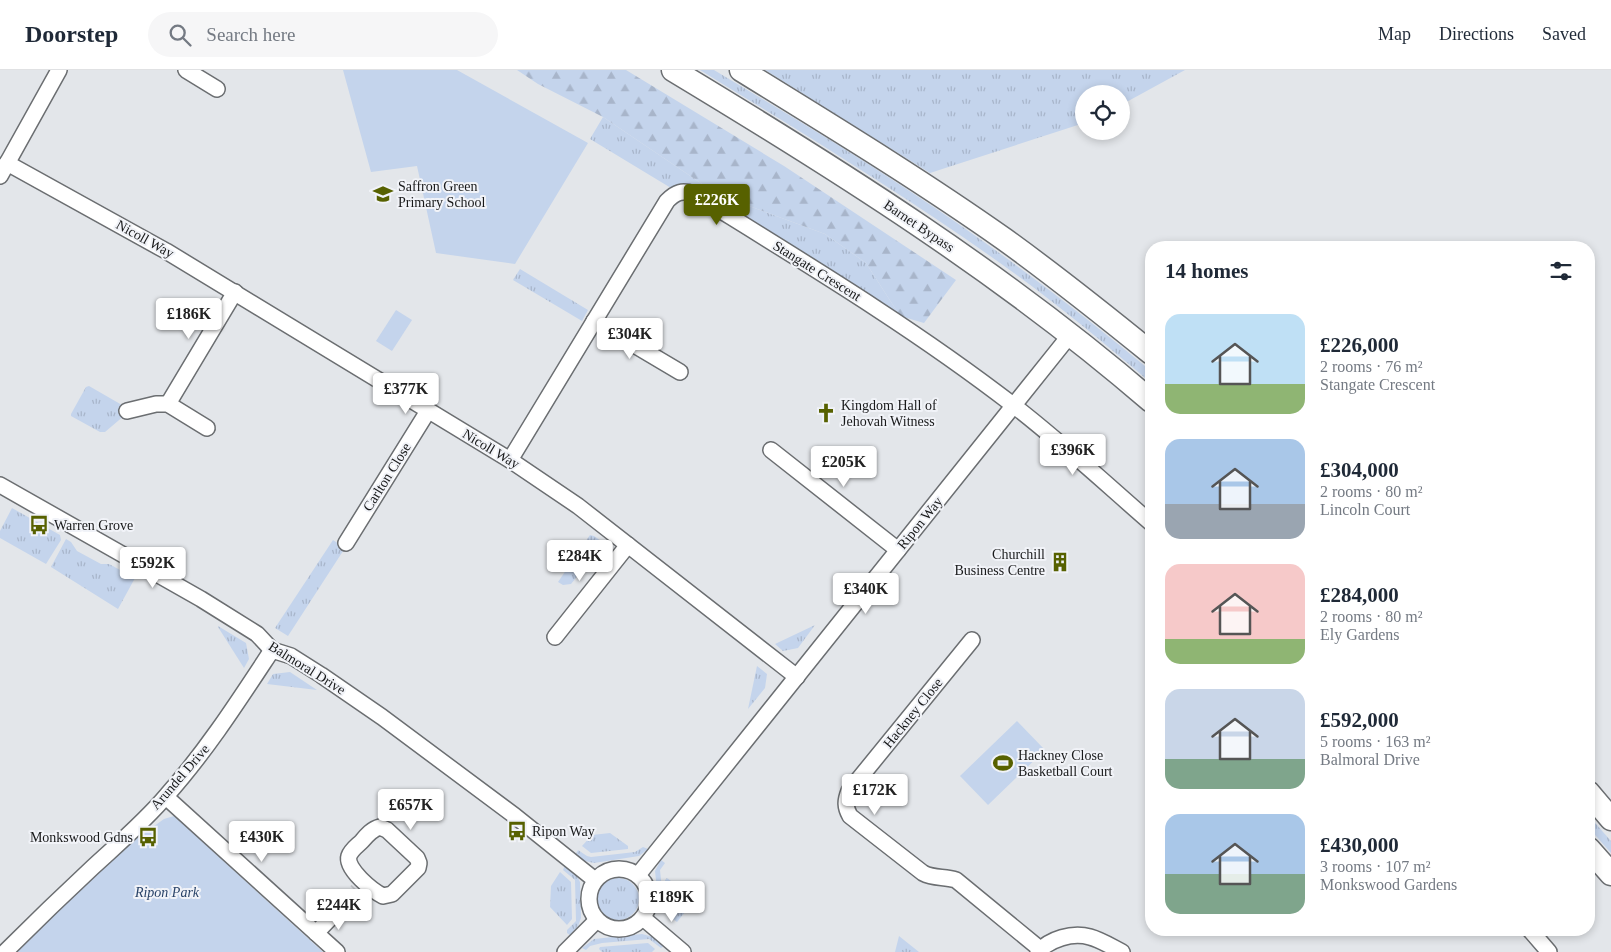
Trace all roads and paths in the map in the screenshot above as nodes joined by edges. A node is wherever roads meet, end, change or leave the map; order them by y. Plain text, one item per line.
1 (59, 70) edge
2 (186, 70) edge
3 (673, 70) edge
4 (741, 70) edge
5 (218, 89) dead end
6 (4, 170) edge
7 (235, 292) junction
8 (594, 322) junction
9 (1070, 335) junction
10 (1145, 348) edge
11 (680, 372) dead end
12 (1145, 396) edge
13 (168, 404) junction
14 (1014, 406) junction
15 (127, 411) dead end
16 (428, 411) junction
17 (207, 428) dead end
18 (771, 450) dead end
19 (510, 460) junction
20 (0, 485) edge
21 (1145, 517) edge
22 (346, 543) dead end
23 (628, 545) junction
24 (898, 550) junction
25 (555, 637) dead end
26 (972, 640) dead end
27 (272, 650) junction
28 (797, 678) junction
29 (166, 797) junction
30 (1595, 800) edge
31 (1611, 819) edge
32 (1595, 856) edge
33 (1611, 874) edge
34 (638, 876) junction
35 (595, 880) junction
36 (361, 886) joint
37 (340, 908) tunnel mouth
38 (642, 918) junction
39 (597, 920) junction
40 (316, 933) junction
41 (1535, 936) edge
42 (1039, 951) edge
43 (5, 952) edge
44 (337, 952) edge
45 (565, 952) edge
46 (683, 952) edge
47 (1122, 952) edge
48 (1549, 952) edge

1 - 6 street
2 - 5 street
3 - 9 highway, Barnet Bypass
4 - 10 highway
6 - 7 street, Nicoll Way
7 - 13 street
7 - 16 street, Nicoll Way
8 - 11 street
8 - 14 street, Stangate Crescent
8 - 19 street, Stangate Crescent
9 - 12 highway, Barnet Bypass
9 - 14 street, Ripon Way
13 - 15 street
13 - 17 street
14 - 21 street
14 - 24 street, Ripon Way
16 - 19 street, Nicoll Way
16 - 22 street, Carlton Close
18 - 24 street
19 - 23 street, Nicoll Way
20 - 27 street, Balmoral Drive
23 - 25 street
23 - 28 street, Nicoll Way
24 - 28 street, Ripon Way
26 - 42 street, Hackney Close
27 - 29 street, Arundel Drive
27 - 35 street, Balmoral Drive
28 - 34 street, Ripon Way
29 - 40 street
29 - 43 street, Arundel Drive
30 - 31 highway
32 - 33 highway
34 - 35 street
34 - 38 street
35 - 39 street
36 - 36 street
37 - 40 street
38 - 39 street
38 - 46 street
39 - 45 street
40 - 44 street
41 - 48 street
42 - 47 street

